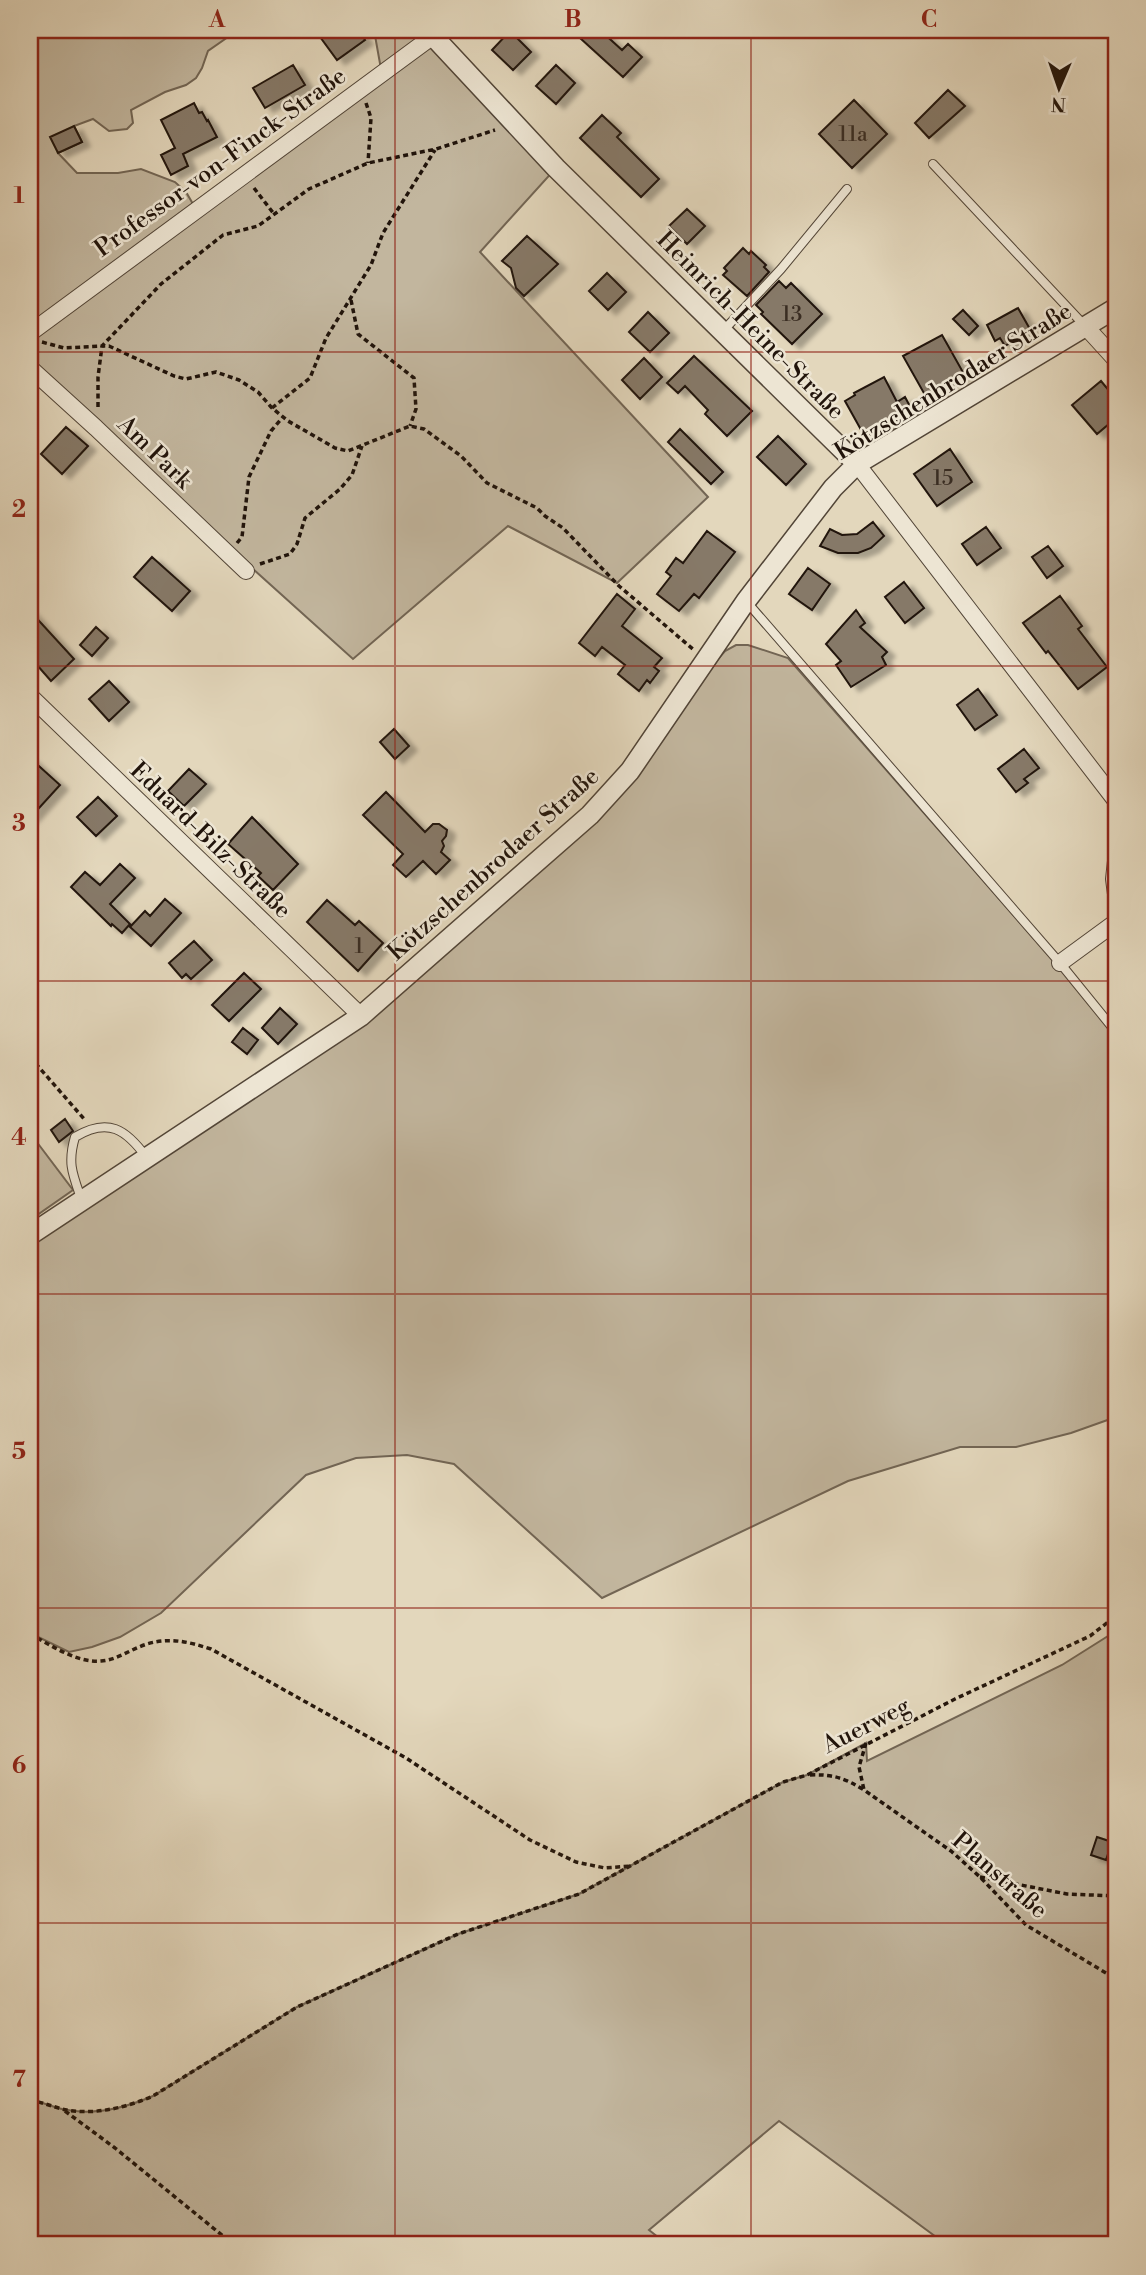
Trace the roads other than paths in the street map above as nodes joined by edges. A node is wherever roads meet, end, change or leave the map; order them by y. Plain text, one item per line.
1 (436, 33) edge
2 (933, 164) dead end
3 (847, 189) dead end
4 (1116, 308) edge
5 (1086, 327) junction
6 (722, 332) junction
7 (33, 336) edge
8 (1116, 360) edge
9 (30, 368) edge
10 (857, 464) junction
11 (246, 571) road end
12 (746, 601) junction
13 (30, 696) edge
14 (1116, 801) edge
15 (1116, 862) edge
16 (1116, 894) edge
17 (1116, 922) edge
18 (1060, 963) junction
19 (361, 1016) junction
20 (1116, 1032) edge
21 (148, 1158) junction
22 (82, 1201) junction
23 (30, 1236) edge

1 - 6 street, Heinrich-Heine-Straße
1 - 7 street, Professor-von-Finck-Straße
2 - 5 lane
3 - 6 lane
4 - 5 street, Kötzschenbrodaer Straße
5 - 8 street
5 - 10 street, Kötzschenbrodaer Straße
6 - 10 street, Heinrich-Heine-Straße
9 - 11 street, Am Park
10 - 12 street, Kötzschenbrodaer Straße
10 - 14 street, Heinrich-Heine-Straße
12 - 18 lane
12 - 19 street, Kötzschenbrodaer Straße
13 - 19 street, Eduard-Bilz-Straße
15 - 16 street
17 - 18 street
18 - 20 lane
19 - 21 street, Kötzschenbrodaer Straße
21 - 22 street, Kötzschenbrodaer Straße
21 - 22 lane
22 - 23 street, Kötzschenbrodaer Straße

